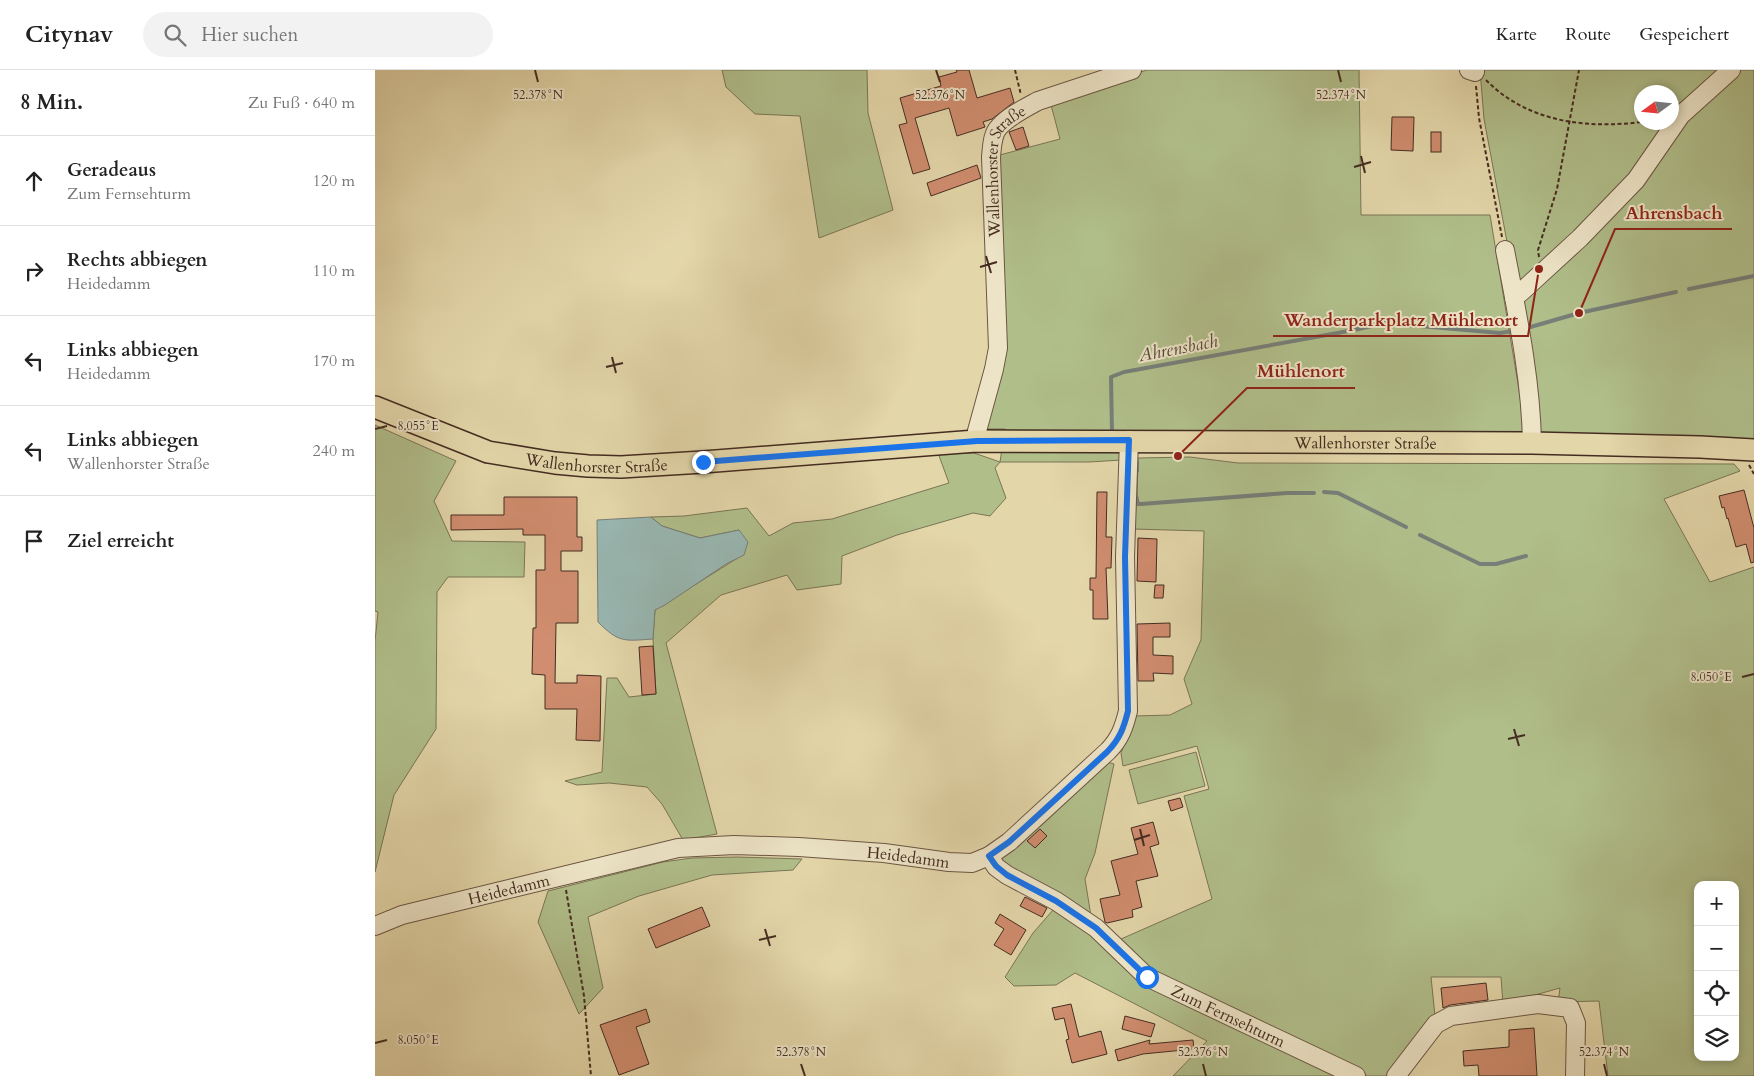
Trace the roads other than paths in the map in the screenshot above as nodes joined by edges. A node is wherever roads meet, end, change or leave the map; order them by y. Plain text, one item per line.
1 (1132, 70) edge
2 (1731, 70) edge
3 (1505, 250) road end
4 (1513, 297) junction
5 (375, 407) edge
6 (977, 441) junction
7 (1533, 443) junction
8 (1129, 448) junction
9 (1754, 450) edge
10 (989, 856) junction
11 (375, 926) edge
12 (1356, 1076) edge
13 (1396, 1076) edge
14 (1575, 1076) edge

1 - 6 street, Wallenhorster Straße
2 - 4 street
3 - 4 street
4 - 7 street
5 - 6 main road, Wallenhorster Straße
6 - 8 main road, Wallenhorster Straße
7 - 8 main road, Wallenhorster Straße
7 - 9 main road, Wallenhorster Straße
8 - 10 street, Heidedamm
10 - 11 street, Heidedamm
10 - 12 street, Zum Fernsehturm
13 - 14 street

